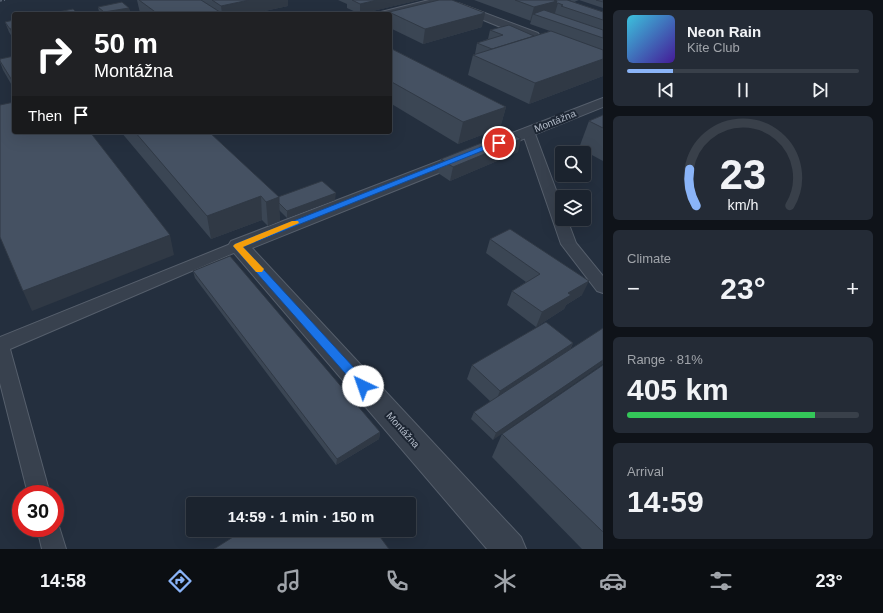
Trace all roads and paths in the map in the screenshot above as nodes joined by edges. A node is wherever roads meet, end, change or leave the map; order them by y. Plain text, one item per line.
1 (442, 0) edge
2 (392, 12) edge
3 (544, 40) edge
4 (603, 102) edge
5 (528, 131) junction
6 (238, 246) junction
7 (603, 287) edge
8 (0, 346) edge
9 (37, 485) edge
10 (51, 537) edge
11 (54, 549) edge
12 (509, 549) edge

1 - 2 street
1 - 3 street
4 - 5 street, Montážna
5 - 6 street, Montážna
5 - 7 lane
6 - 8 lane
6 - 12 street, Montážna
8 - 9 lane
10 - 11 lane

